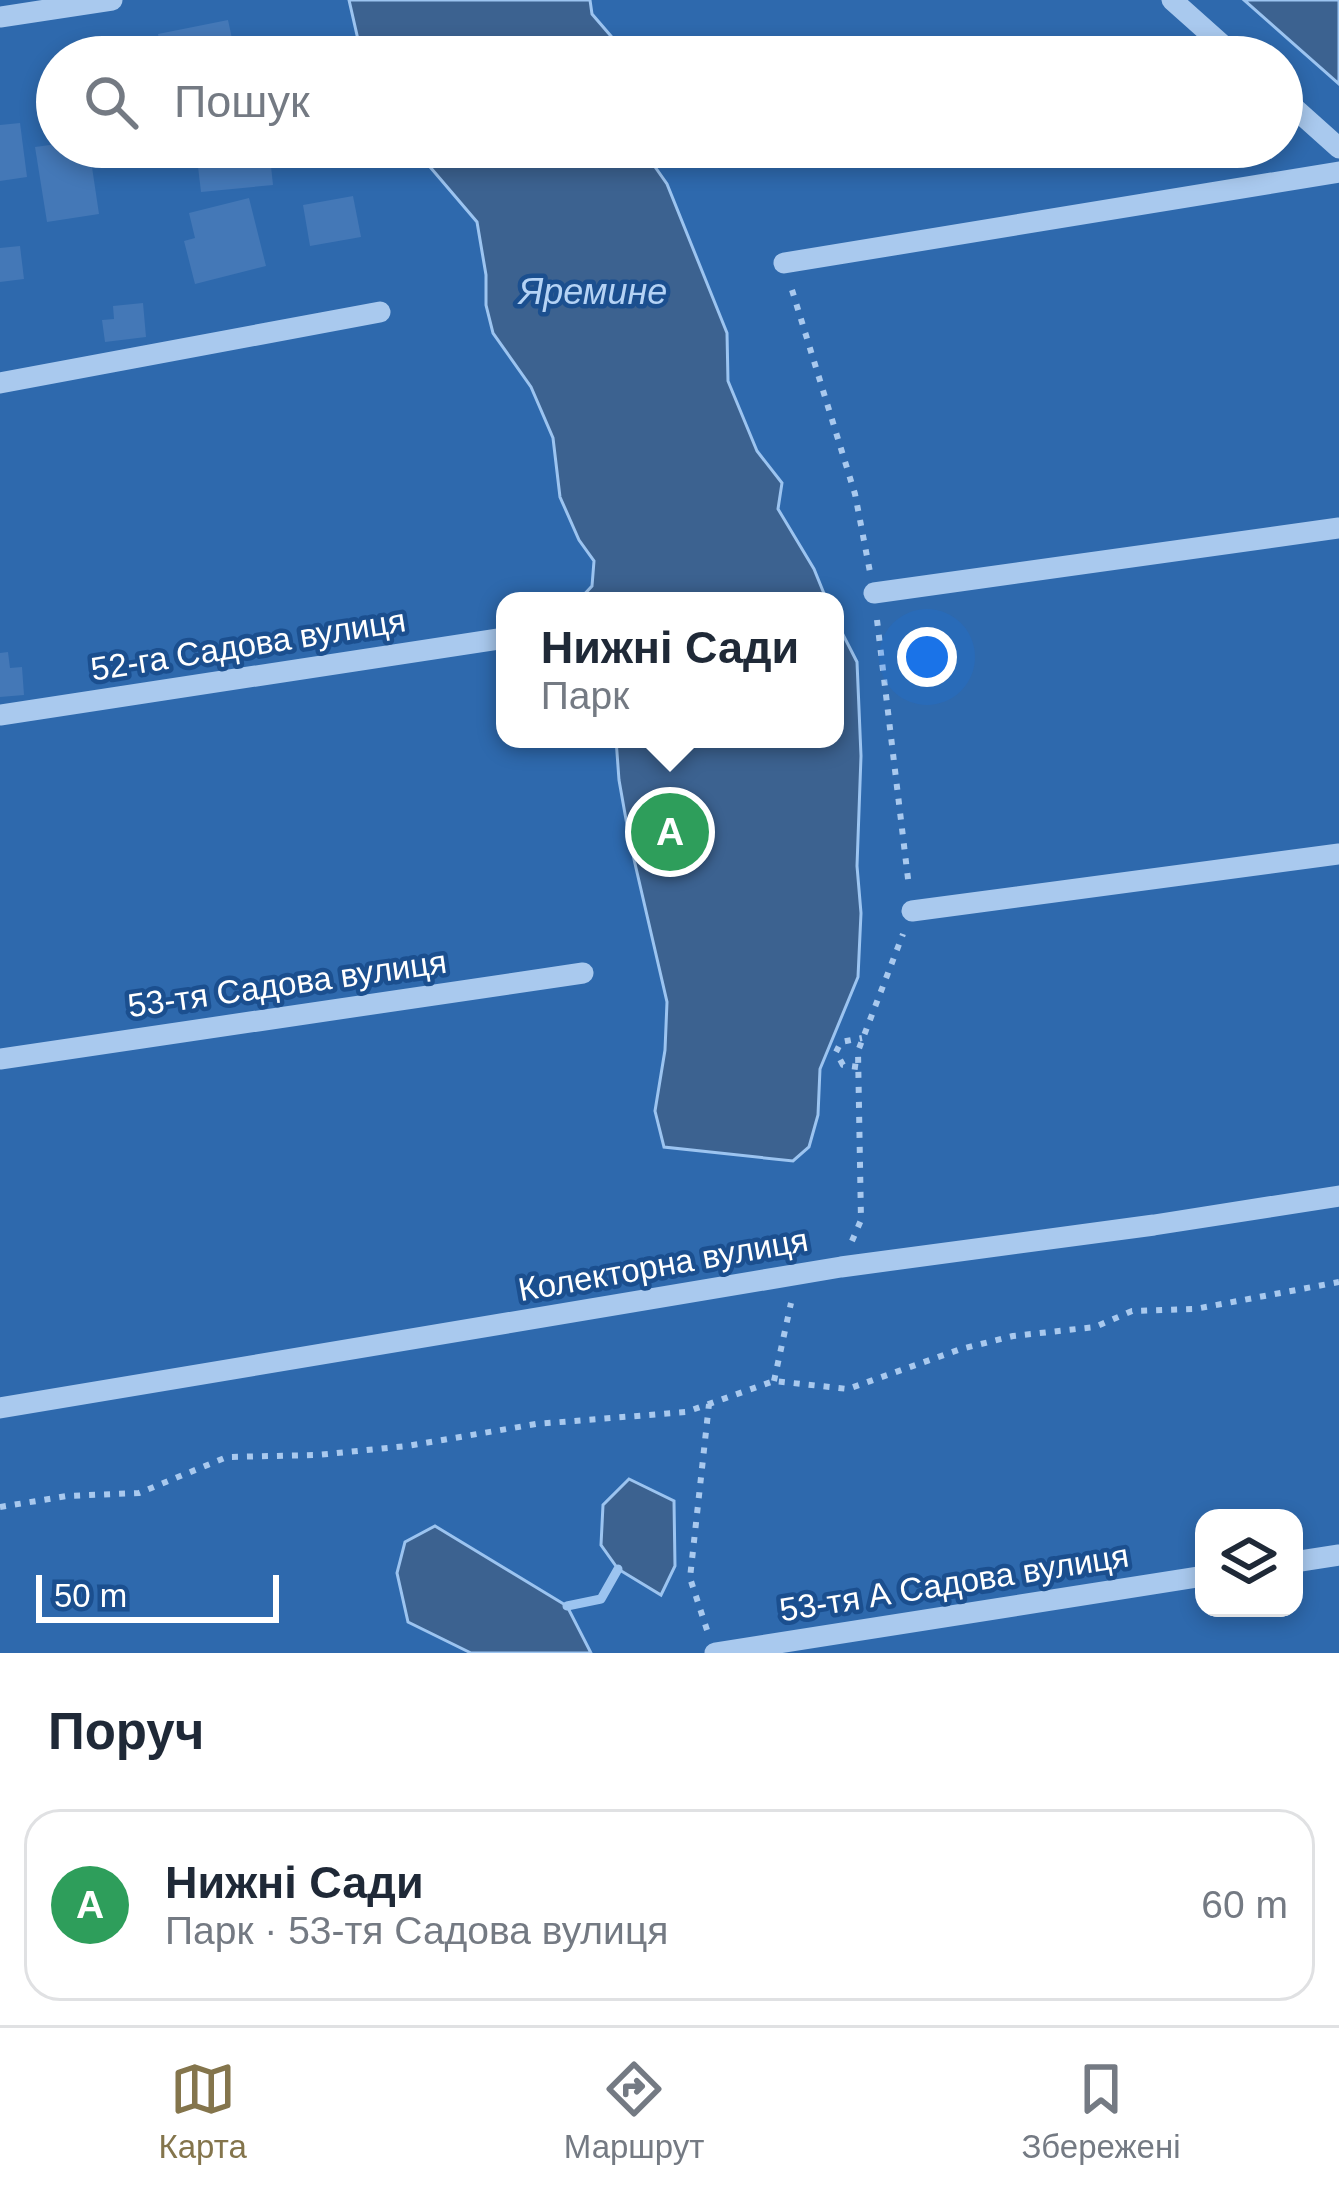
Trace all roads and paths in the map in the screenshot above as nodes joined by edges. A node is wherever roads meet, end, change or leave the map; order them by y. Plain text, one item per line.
1 (112, 0) edge
2 (1172, 0) edge
3 (0, 17) edge
4 (1212, 36) edge
5 (1303, 116) edge
6 (1339, 148) edge
7 (1339, 172) edge
8 (784, 263) joint
9 (380, 313) dead end
10 (0, 383) edge
11 (1339, 528) edge
12 (874, 593) junction
13 (496, 639) edge
14 (0, 715) edge
15 (1339, 854) edge
16 (912, 911) junction
17 (583, 973) dead end
18 (863, 1038) junction
19 (0, 1059) edge
20 (858, 1066) junction
21 (1339, 1196) edge
22 (842, 1267) junction
23 (797, 1275) junction
24 (1339, 1282) edge
25 (774, 1382) junction
26 (709, 1404) junction
27 (0, 1408) edge
28 (0, 1507) edge
29 (1339, 1555) edge
30 (1303, 1561) edge
31 (1195, 1577) edge
32 (715, 1653) edge

1 - 3 street
2 - 4 street
5 - 6 street
7 - 8 street
8 - 12 path
9 - 10 street
11 - 12 street
12 - 16 path
13 - 14 street, 52-га Садова вулиця
15 - 16 street
16 - 18 path
17 - 19 street, 53-тя Садова вулиця
18 - 20 path
18 - 20 path
20 - 22 path
21 - 22 street, Колекторна вулиця
22 - 23 street, Колекторна вулиця
23 - 25 path
23 - 27 street, Колекторна вулиця
24 - 25 path
25 - 26 path
26 - 28 path
26 - 32 path
29 - 30 street
31 - 32 street, 53-тя А Садова вулиця

